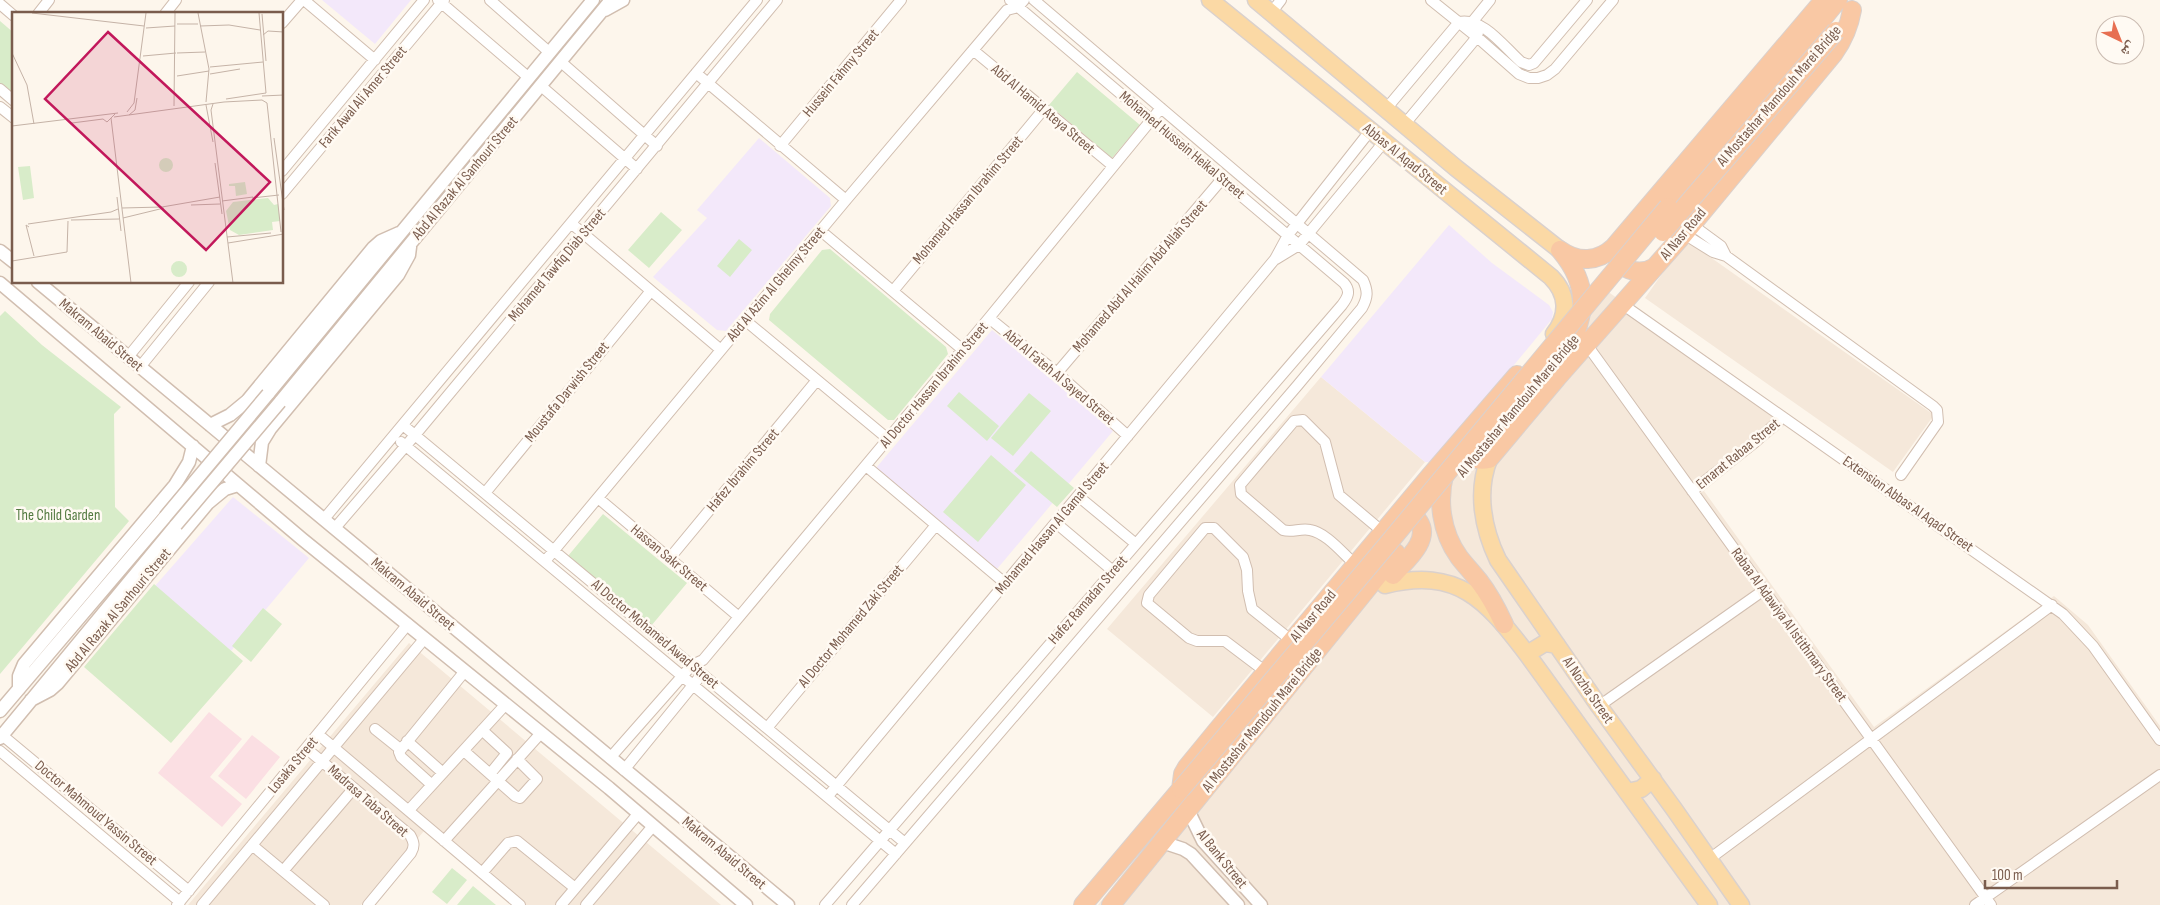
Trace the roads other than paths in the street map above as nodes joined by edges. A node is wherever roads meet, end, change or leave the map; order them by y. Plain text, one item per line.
1 (49, 0) edge
2 (176, 0) edge
3 (303, 0) edge
4 (424, 0) edge
5 (490, 0) edge
6 (592, 0) edge
7 (611, 0) edge
8 (623, 0) edge
9 (757, 0) edge
10 (777, 0) edge
11 (901, 0) edge
12 (1034, 0) edge
13 (1210, 0) edge
14 (1256, 0) edge
15 (1282, 0) edge
16 (1431, 0) edge
17 (1490, 0) edge
18 (1587, 0) edge
19 (1613, 0) edge
20 (1824, 0) edge
21 (441, 1) edge
22 (1008, 3) edge
23 (1021, 3) edge
24 (1851, 3) edge
25 (0, 4) edge
26 (602, 11) junction
27 (40, 12) edge
28 (166, 12) edge
29 (1271, 13) junction
30 (12, 14) edge
31 (284, 21) edge
32 (1466, 24) junction
33 (1477, 37) junction
34 (973, 50) junction
35 (549, 52) junction
36 (375, 60) junction
37 (561, 62) junction
38 (696, 74) junction
39 (528, 78) junction
40 (709, 84) junction
41 (541, 86) junction
42 (0, 89) edge
43 (12, 99) edge
44 (0, 107) edge
45 (1161, 108) junction
46 (1386, 109) junction
47 (1043, 110) junction
48 (12, 116) edge
49 (1152, 119) junction
50 (1404, 125) junction
51 (1370, 131) junction
52 (645, 135) junction
53 (1384, 142) junction
54 (657, 146) junction
55 (780, 146) junction
56 (626, 159) junction
57 (1113, 166) junction
58 (284, 169) edge
59 (637, 169) junction
60 (1222, 179) junction
61 (284, 192) edge
62 (846, 200) junction
63 (572, 224) junction
64 (1296, 225) junction
65 (1688, 229) junction
66 (821, 231) junction
67 (401, 232) junction
68 (583, 234) junction
69 (1308, 234) junction
70 (1288, 235) junction
71 (410, 242) junction
72 (1300, 244) junction
73 (1614, 247) junction
74 (1560, 250) junction
75 (0, 251) edge
76 (1275, 259) junction
77 (12, 260) edge
78 (1655, 267) junction
79 (0, 283) edge
80 (40, 284) edge
81 (187, 284) edge
82 (207, 284) edge
83 (893, 291) junction
84 (650, 292) junction
85 (1349, 295) joint
86 (1367, 296) joint
87 (1622, 304) junction
88 (1339, 308) junction
89 (990, 318) junction
90 (746, 320) junction
91 (1352, 320) junction
92 (1554, 334) joint
93 (1587, 344) junction
94 (721, 350) junction
95 (963, 350) junction
96 (128, 357) junction
97 (140, 367) junction
98 (1057, 373) junction
99 (1557, 378) junction
100 (817, 380) junction
101 (247, 401) junction
102 (1783, 417) junction
103 (210, 424) junction
104 (274, 424) junction
105 (404, 426) junction
106 (415, 435) junction
107 (395, 436) junction
108 (1128, 436) junction
109 (1464, 437) junction
110 (888, 439) junction
111 (193, 446) junction
112 (406, 446) junction
113 (1489, 459) junction
114 (259, 466) junction
115 (866, 466) junction
116 (1901, 475) dead end
117 (238, 484) junction
118 (170, 491) junction
119 (1692, 491) junction
120 (485, 493) junction
121 (1078, 496) junction
122 (598, 498) junction
123 (199, 512) junction
124 (1397, 516) junction
125 (324, 519) junction
126 (1056, 523) junction
127 (936, 525) junction
128 (335, 528) junction
129 (1383, 532) junction
130 (1136, 544) junction
131 (555, 550) junction
132 (669, 559) junction
133 (546, 560) junction
134 (1356, 565) junction
135 (1113, 571) junction
136 (1006, 584) junction
137 (1385, 585) junction
138 (1764, 590) junction
139 (2052, 605) junction
140 (739, 617) junction
141 (408, 624) junction
142 (1504, 624) junction
143 (425, 638) junction
144 (1292, 641) junction
145 (1557, 645) junction
146 (1527, 654) junction
147 (703, 660) junction
148 (692, 665) junction
149 (465, 671) junction
150 (1266, 672) junction
151 (702, 674) junction
152 (683, 675) junction
153 (694, 684) junction
154 (19, 689) junction
155 (31, 700) junction
156 (506, 704) junction
157 (1598, 706) junction
158 (0, 711) edge
159 (767, 728) junction
160 (375, 729) dead end
161 (482, 730) junction
162 (541, 733) junction
163 (319, 734) junction
164 (1, 736) edge
165 (1871, 739) junction
166 (2160, 740) edge
167 (404, 745) junction
168 (334, 747) junction
169 (307, 749) junction
170 (464, 750) junction
171 (0, 751) edge
172 (610, 758) junction
173 (516, 759) junction
174 (322, 761) junction
175 (624, 770) junction
176 (443, 773) junction
177 (2160, 775) edge
178 (494, 777) junction
179 (1652, 779) junction
180 (432, 784) junction
181 (837, 786) junction
182 (354, 788) junction
183 (1181, 789) junction
184 (1627, 792) junction
185 (828, 796) junction
186 (1666, 798) junction
187 (1189, 809) junction
188 (409, 810) junction
189 (638, 814) junction
190 (1645, 820) junction
191 (653, 826) junction
192 (889, 830) junction
193 (881, 840) junction
194 (444, 841) junction
195 (1162, 842) junction
196 (905, 843) junction
197 (252, 845) junction
198 (1212, 851) junction
199 (896, 854) junction
200 (1708, 860) junction
201 (1199, 863) junction
202 (283, 871) junction
203 (482, 873) junction
204 (189, 891) junction
205 (573, 891) junction
206 (1988, 901) edge
207 (179, 904) edge
208 (322, 904) edge
209 (202, 905) edge
210 (368, 905) edge
211 (520, 905) edge
212 (561, 905) edge
213 (586, 905) edge
214 (746, 905) edge
215 (788, 905) edge
216 (825, 905) edge
217 (852, 905) edge
218 (1083, 905) edge
219 (1111, 905) edge
220 (1238, 905) edge
221 (1260, 905) edge
222 (1709, 905) edge
223 (1741, 905) edge
224 (1975, 905) edge

1 - 27 street
2 - 28 street
3 - 31 street
3 - 36 street
4 - 36 street, Farik Awal Ali Amer Street
5 - 35 street
6 - 35 street, Abd Al Razak Al Sanhouri Street
7 - 26 street
8 - 26 street, Abd Al Razak Al Sanhouri Street
9 - 38 street, Mohamed Tawfiq Diab Street
10 - 40 street, Mohamed Tawfiq Diab Street
11 - 55 street, Hussein Fahmy Street
12 - 45 street, Mohamed Hussein Heikal Street
13 - 51 main road, Abbas Al Aqad Street
14 - 29 main road, Abbas Al Aqad Street
15 - 29 street
16 - 32 street
17 - 32 street
18 - 32 street
19 - 33 street
20 - 73 highway
21 - 39 street
21 - 61 street, Farik Awal Ali Amer Street
22 - 23 street, Mohamed Hussein Heikal Street
22 - 34 street, Abd Al Azim Al Ghelmy Street
23 - 49 street, Mohamed Hussein Heikal Street
24 - 65 highway, Al Nasr Road
24 - 183 highway, Al Mostashar Mamdouh Marei Bridge, bridge
24 - 187 highway, Al Mostashar Mamdouh Marei Bridge, bridge
25 - 30 street
26 - 37 street, Abd Al Razak Al Sanhouri Street
29 - 46 main road, Abbas Al Aqad Street
32 - 33 street
32 - 46 street
33 - 50 street
34 - 47 street, Abd Al Hamid Ateya Street
34 - 62 street, Abd Al Azim Al Ghelmy Street
35 - 39 street, Abd Al Razak Al Sanhouri Street
36 - 58 street, Farik Awal Ali Amer Street
37 - 41 street, Abd Al Razak Al Sanhouri Street
37 - 52 street
38 - 40 street
38 - 52 street, Mohamed Tawfiq Diab Street
39 - 67 street, Abd Al Razak Al Sanhouri Street
40 - 54 street, Mohamed Tawfiq Diab Street
40 - 55 street
41 - 56 street
41 - 71 street, Abd Al Razak Al Sanhouri Street
42 - 43 street
44 - 48 street
45 - 49 street, Al Doctor Hassan Ibrahim Street
45 - 64 street, Mohamed Hussein Heikal Street
46 - 50 main road, Abbas Al Aqad Street
47 - 57 street, Abd Al Hamid Ateya Street
47 - 83 street, Mohamed Hassan Ibrahim Street
49 - 57 street, Al Doctor Hassan Ibrahim Street
49 - 60 street, Mohamed Hussein Heikal Street
50 - 74 main road, Abbas Al Aqad Street
51 - 53 main road, Abbas Al Aqad Street
51 - 64 street, Mohamed Hassan Al Gamal Street
52 - 54 street
52 - 56 street, Mohamed Tawfiq Diab Street
53 - 69 street, Mohamed Hassan Al Gamal Street
53 - 92 main road, Abbas Al Aqad Street
54 - 59 street, Mohamed Tawfiq Diab Street
55 - 62 street
56 - 59 street
56 - 63 street, Mohamed Tawfiq Diab Street
57 - 89 street, Al Doctor Hassan Ibrahim Street
59 - 68 street, Mohamed Tawfiq Diab Street
60 - 70 street, Mohamed Hussein Heikal Street
60 - 98 street, Mohamed Abd Al Halim Abd Allah Street
62 - 66 street, Abd Al Azim Al Ghelmy Street
63 - 68 street
63 - 105 street, Mohamed Tawfiq Diab Street
64 - 69 street, Mohamed Hussein Heikal Street
64 - 70 street, Mohamed Hassan Al Gamal Street
65 - 78 highway, Al Nasr Road
65 - 116 street
66 - 83 street
66 - 90 street, Abd Al Azim Al Ghelmy Street
67 - 101 street, Abd Al Razak Al Sanhouri Street
67 - 154 street, bridge
68 - 84 street
68 - 106 street, Mohamed Tawfiq Diab Street
69 - 72 street, Mohamed Hassan Al Gamal Street
69 - 86 street, Mohamed Hussein Heikal Street
70 - 72 street, Mohamed Hussein Heikal Street
70 - 76 street, Mohamed Hassan Al Gamal Street
71 - 104 street, Abd Al Razak Al Sanhouri Street
71 - 155 street, bridge
72 - 76 street, Mohamed Hassan Al Gamal Street
72 - 85 street, Mohamed Hussein Heikal Street
73 - 74 highway
73 - 78 highway
74 - 99 highway
75 - 77 street
76 - 108 street, Mohamed Hassan Al Gamal Street
78 - 87 highway, Al Nasr Road
79 - 111 street, Makram Abaid Street
80 - 96 street, Makram Abaid Street
81 - 96 street
82 - 97 street
83 - 95 street
84 - 94 street
84 - 120 street, Moustafa Darwish Street
85 - 88 street, Hafez Ramadan Street
86 - 91 street, Hafez Ramadan Street
87 - 93 highway, Al Nasr Road
87 - 102 street, Extension Abbas Al Aqad Street
88 - 91 street
88 - 130 street, Hafez Ramadan Street
89 - 95 street, Al Doctor Hassan Ibrahim Street
89 - 98 street, Abd Al Fateh Al Sayed Street
90 - 94 street, Abd Al Azim Al Ghelmy Street
90 - 100 street
91 - 196 street, Hafez Ramadan Street
92 - 109 highway, Al Nasr Road
93 - 99 highway, Al Nasr Road
93 - 119 street, Rabaa Al Adawiya Al Istithmary Street
94 - 122 street, Abd Al Azim Al Ghelmy Street
95 - 110 street, Al Doctor Hassan Ibrahim Street
96 - 97 street, Makram Abaid Street
97 - 103 street, Makram Abaid Street
98 - 108 street, Abd Al Fateh Al Sayed Street
99 - 113 highway, Al Nasr Road
100 - 110 street
100 - 132 street, Hafez Ibrahim Street
101 - 103 street, Abd Al Razak Al Sanhouri Street
101 - 104 street
102 - 119 street, Emarat Rabaa Street
102 - 139 street, Extension Abbas Al Aqad Street
103 - 114 street, Makram Abaid Street
104 - 114 street, Abd Al Razak Al Sanhouri Street
105 - 106 street, Al Doctor Mohamed Awad Street
105 - 107 street, Mohamed Tawfiq Diab Street
106 - 112 street, Mohamed Tawfiq Diab Street
106 - 120 street, Al Doctor Mohamed Awad Street
107 - 112 street, Al Doctor Mohamed Awad Street
107 - 125 street, Mohamed Tawfiq Diab Street
108 - 121 street, Mohamed Hassan Al Gamal Street
109 - 113 highway
109 - 124 highway, Al Nasr Road
109 - 142 highway
110 - 115 street, Al Doctor Hassan Ibrahim Street
111 - 117 street, Makram Abaid Street
111 - 118 street
112 - 128 street, Mohamed Tawfiq Diab Street
112 - 133 street, Al Doctor Mohamed Awad Street
113 - 145 main road, Al Nozha Street
114 - 125 street, Makram Abaid Street
115 - 127 street
115 - 140 street, Al Doctor Hassan Ibrahim Street
117 - 123 street, Abd Al Razak Al Sanhouri Street
117 - 141 street, Makram Abaid Street
118 - 123 street
118 - 154 street
119 - 138 street, Rabaa Al Adawiya Al Istithmary Street
120 - 131 street, Al Doctor Mohamed Awad Street
121 - 126 street, Mohamed Hassan Al Gamal Street
121 - 130 street
122 - 131 street, Abd Al Azim Al Ghelmy Street
122 - 132 street, Hassan Sakr Street
123 - 155 street, Abd Al Razak Al Sanhouri Street
124 - 129 highway, Al Nasr Road
124 - 137 highway
125 - 128 street, Makram Abaid Street
126 - 135 street
126 - 136 street, Mohamed Hassan Al Gamal Street
127 - 136 street
127 - 159 street, Al Doctor Mohamed Zaki Street
128 - 172 street, Makram Abaid Street
129 - 134 highway, Al Nasr Road
129 - 134 street
130 - 135 street, Hafez Ramadan Street
131 - 133 street, Abd Al Azim Al Ghelmy Street
131 - 148 street, Al Doctor Mohamed Awad Street
132 - 140 street, Hassan Sakr Street
133 - 152 street, Al Doctor Mohamed Awad Street
134 - 144 highway, Al Nasr Road
135 - 192 street, Hafez Ramadan Street
136 - 181 street, Mohamed Hassan Al Gamal Street
137 - 142 main road, Al Nozha Street
137 - 187 highway
138 - 157 street
138 - 165 street, Rabaa Al Adawiya Al Istithmary Street
139 - 165 street
139 - 166 street, Extension Abbas Al Aqad Street
140 - 147 street, Al Doctor Hassan Ibrahim Street
141 - 143 street, Makram Abaid Street
141 - 163 street, Losaka Street
142 - 146 main road, Al Nozha Street
143 - 149 street, Makram Abaid Street
143 - 168 street, Losaka Street
144 - 150 highway, Al Nasr Road
144 - 150 street
145 - 146 main road
145 - 157 main road, Al Nozha Street
146 - 184 main road, Al Nozha Street
147 - 148 street, Al Doctor Hassan Ibrahim Street
147 - 151 street
148 - 151 street, Al Doctor Mohamed Awad Street
148 - 152 street, Al Doctor Hassan Ibrahim Street
149 - 156 street, Makram Abaid Street
149 - 167 street
150 - 183 highway, Al Nasr Road
151 - 153 street
151 - 159 street, Al Doctor Mohamed Awad Street
152 - 153 street, Al Doctor Mohamed Awad Street
152 - 172 street, Al Doctor Hassan Ibrahim Street
153 - 175 street
153 - 185 street, Al Doctor Mohamed Awad Street
154 - 158 street
155 - 164 street, Abd Al Razak Al Sanhouri Street
156 - 161 street
156 - 162 street, Makram Abaid Street
157 - 179 main road, Al Nozha Street
159 - 181 street, Al Doctor Mohamed Awad Street
160 - 167 street
161 - 170 street
161 - 178 street
162 - 173 street
162 - 189 street, Makram Abaid Street
163 - 168 street
163 - 169 street, Losaka Street
164 - 204 street, Doctor Mahmoud Yassin Street
165 - 200 street
165 - 206 street, Rabaa Al Adawiya Al Istithmary Street
167 - 176 street
167 - 180 street
168 - 174 street, Losaka Street
168 - 188 street
169 - 174 street, Madrasa Taba Street
169 - 204 street, Losaka Street
170 - 176 street
170 - 178 street
171 - 207 street, Doctor Mahmoud Yassin Street
172 - 175 street, Makram Abaid Street
173 - 178 street
173 - 178 street
174 - 182 street, Madrasa Taba Street
174 - 197 street, Losaka Street
175 - 215 street, Makram Abaid Street
176 - 180 street
177 - 206 street
178 - 194 street
179 - 184 main road
179 - 186 main road, Al Nozha Street
180 - 188 street
181 - 185 street, Mohamed Hassan Al Gamal Street
181 - 192 street, Al Doctor Mohamed Awad Street
182 - 202 street
182 - 210 street, Madrasa Taba Street
183 - 218 highway, Al Nasr Road
184 - 190 main road, Al Nozha Street
185 - 193 street, Al Doctor Mohamed Awad Street
186 - 190 main road
186 - 200 main road, Al Nozha Street
187 - 195 highway
187 - 198 street, Al Bank Street
188 - 194 street
189 - 191 street, Makram Abaid Street
189 - 205 street
190 - 222 main road, Al Nozha Street
191 - 213 street
191 - 214 street, Makram Abaid Street
192 - 193 street, Hafez Ramadan Street
192 - 196 street, Al Doctor Mohamed Awad Street
193 - 199 street, Al Doctor Mohamed Awad Street
193 - 216 street, Hafez Ramadan Street
194 - 203 street
195 - 201 street, Al Bank Street
195 - 219 highway
196 - 199 street, Hafez Ramadan Street
197 - 202 street
197 - 209 street, Losaka Street
198 - 201 street
198 - 221 street, Al Bank Street
199 - 217 street, Hafez Ramadan Street
200 - 223 main road, Al Nozha Street
201 - 220 street, Al Bank Street
202 - 208 street
203 - 205 street
203 - 211 street
204 - 207 street, Losaka Street
205 - 212 street
205 - 213 street
206 - 224 street

